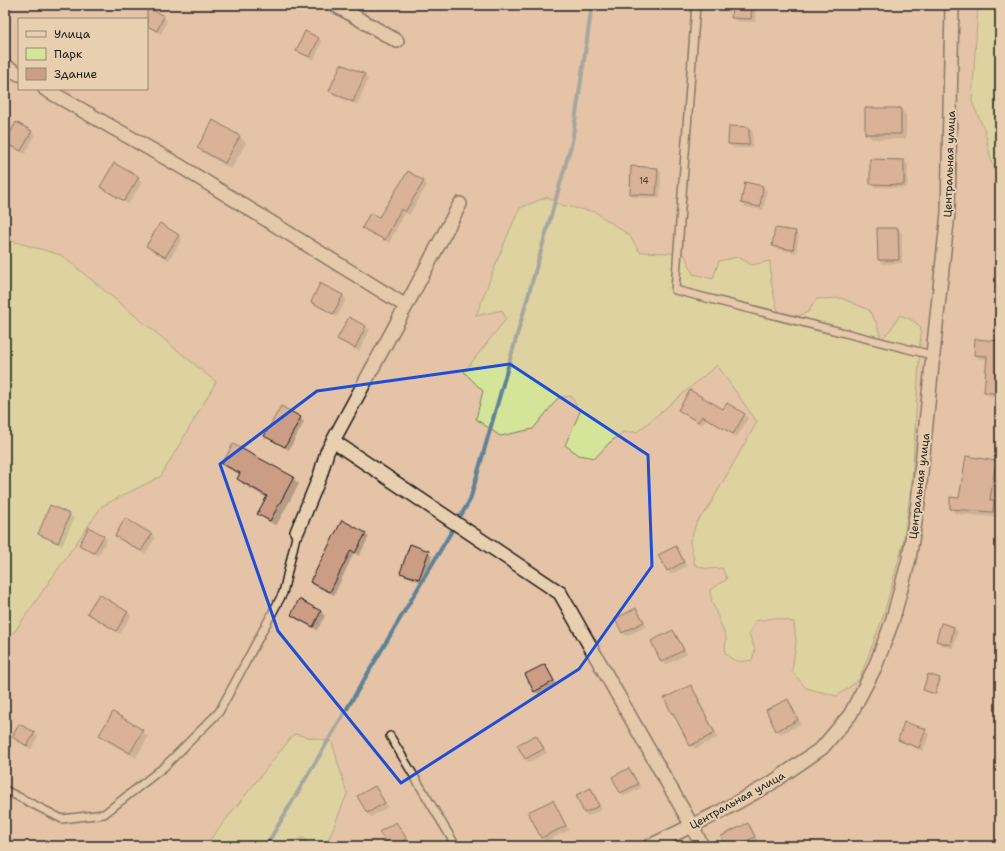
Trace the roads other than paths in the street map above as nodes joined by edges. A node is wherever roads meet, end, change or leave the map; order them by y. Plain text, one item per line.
1 (335, 5) edge
2 (696, 5) edge
3 (952, 5) edge
4 (397, 41) dead end
5 (5, 66) edge
6 (18, 73) edge
7 (47, 90) edge
8 (460, 204) dead end
9 (406, 306) junction
10 (932, 355) junction
11 (333, 441) junction
12 (297, 532) joint
13 (390, 736) dead end
14 (5, 790) edge
15 (692, 826) junction
16 (456, 846) edge
17 (650, 846) edge
18 (702, 846) edge

1 - 4 street
2 - 10 lane
3 - 10 street, Центральная улица
5 - 6 street
7 - 9 street
8 - 9 street
9 - 11 street
10 - 15 street, Центральная улица
11 - 12 street
11 - 15 street
12 - 14 lane
13 - 16 lane
15 - 17 street, Центральная улица
15 - 18 street

